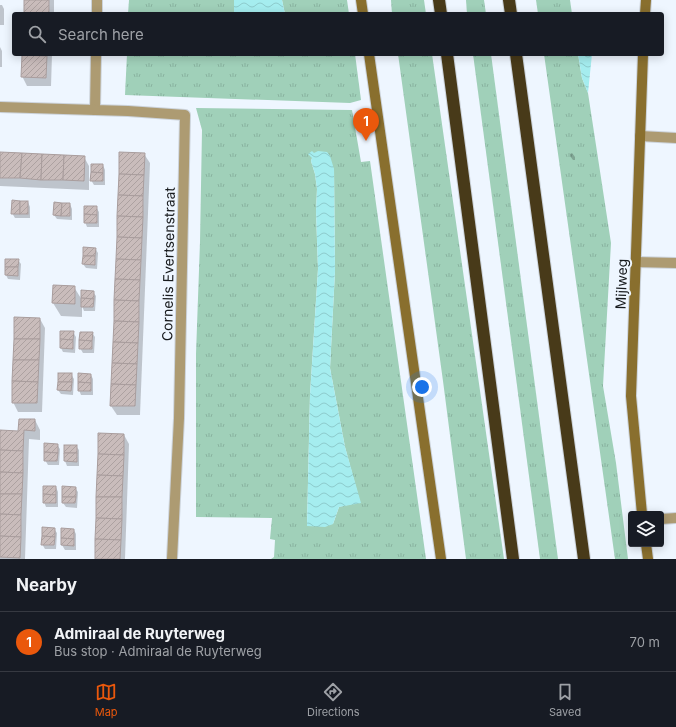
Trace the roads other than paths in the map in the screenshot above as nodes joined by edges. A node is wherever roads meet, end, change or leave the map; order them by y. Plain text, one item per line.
1 (97, 0) edge
2 (361, 0) edge
3 (439, 0) edge
4 (509, 0) edge
5 (646, 0) edge
6 (97, 12) edge
7 (363, 12) edge
8 (441, 12) edge
9 (511, 12) edge
10 (645, 12) edge
11 (96, 56) edge
12 (369, 56) edge
13 (446, 56) edge
14 (516, 56) edge
15 (643, 56) edge
16 (0, 107) edge
17 (95, 110) junction
18 (640, 136) junction
19 (676, 138) edge
20 (635, 262) junction
21 (676, 263) edge
22 (642, 511) edge
23 (676, 518) edge
24 (664, 519) edge
25 (646, 547) edge
26 (172, 559) edge
27 (441, 559) edge
28 (513, 559) edge
29 (584, 559) edge
30 (648, 559) edge

1 - 6 street
2 - 7 street
3 - 8 highway
4 - 9 highway
5 - 10 street
11 - 17 street
12 - 27 street
13 - 28 highway
14 - 29 highway
15 - 18 street, Mijlweg
16 - 17 street
17 - 26 street, Cornelis Evertsenstraat
18 - 19 street
18 - 20 street, Mijlweg
20 - 21 street
20 - 22 street, Mijlweg
23 - 24 street
25 - 30 street

